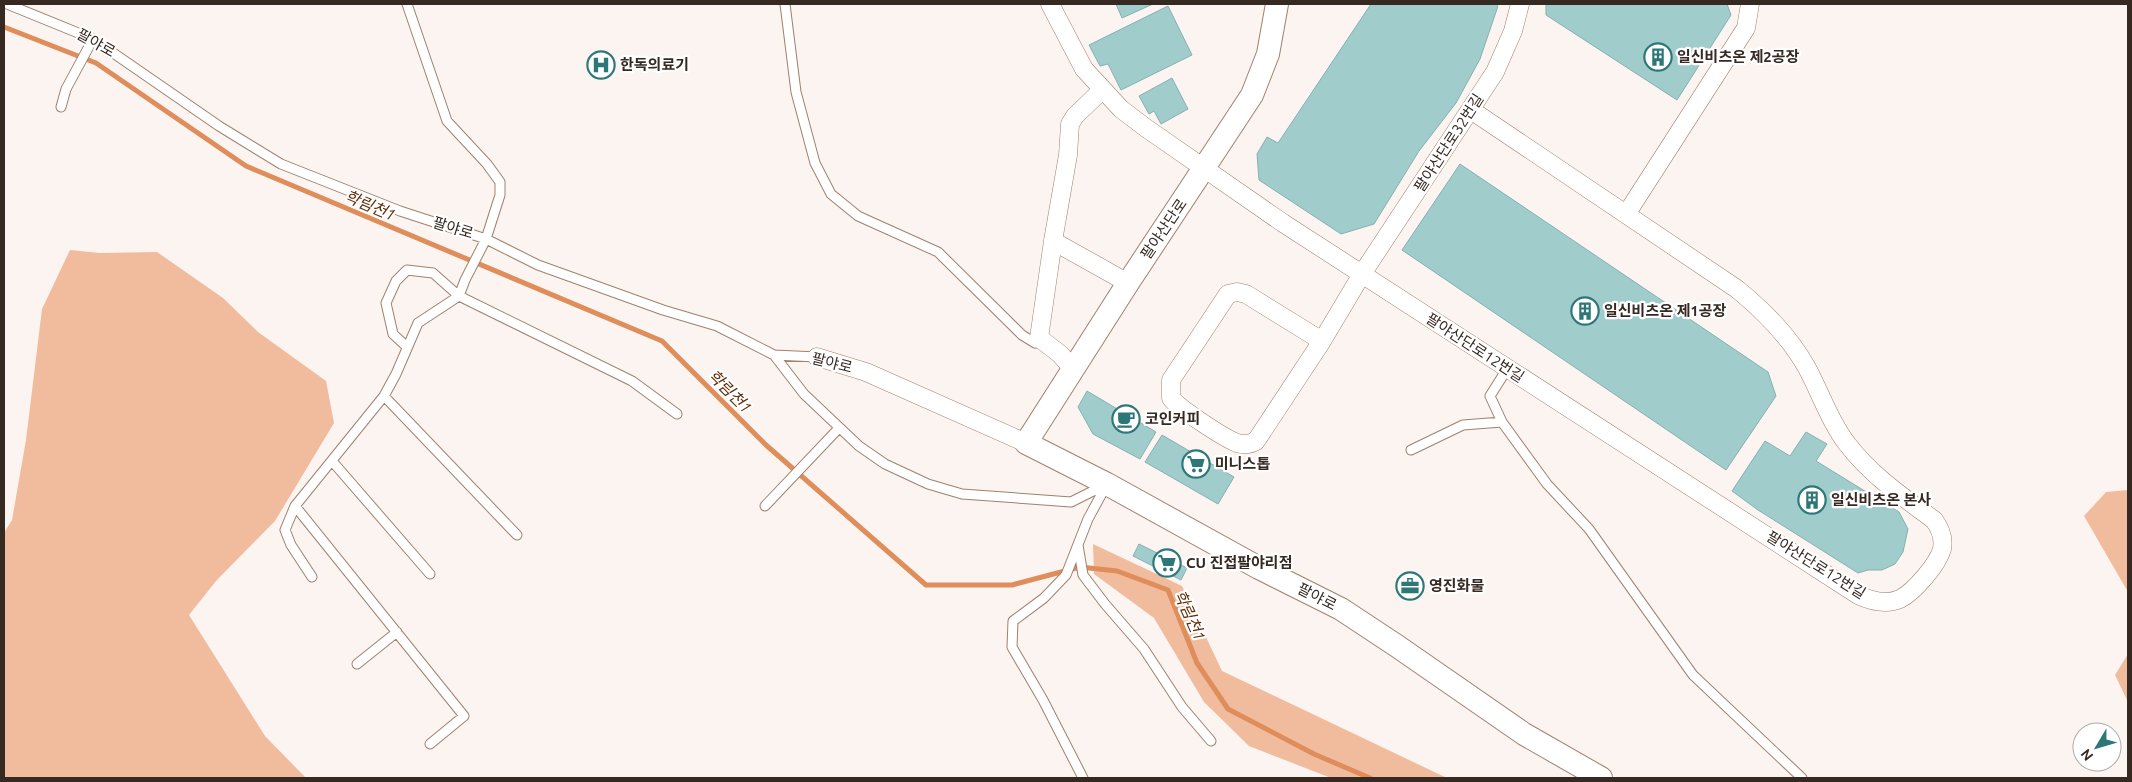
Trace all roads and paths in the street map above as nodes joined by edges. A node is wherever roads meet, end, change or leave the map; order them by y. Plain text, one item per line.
1 (7, 4) edge
2 (407, 4) edge
3 (784, 4) edge
4 (1050, 4) edge
5 (1277, 4) edge
6 (1520, 4) edge
7 (1750, 4) edge
8 (94, 39) junction
9 (1102, 90) junction
10 (61, 107) dead end
11 (1471, 110) junction
12 (1204, 168) junction
13 (1626, 213) junction
14 (486, 238) junction
15 (1053, 241) junction
16 (1362, 274) junction
17 (1128, 282) junction
18 (459, 296) junction
19 (1039, 338) junction
20 (1322, 342) junction
21 (407, 347) junction
22 (774, 355) junction
23 (817, 357) joint
24 (1073, 368) junction
25 (1507, 369) junction
26 (384, 396) junction
27 (677, 414) dead end
28 (1502, 422) junction
29 (839, 428) junction
30 (1026, 443) junction
31 (1411, 450) dead end
32 (332, 461) junction
33 (1107, 484) junction
34 (295, 506) junction
35 (765, 506) dead end
36 (517, 535) dead end
37 (1078, 545) junction
38 (430, 574) dead end
39 (312, 577) dead end
40 (397, 632) junction
41 (358, 664) dead end
42 (1212, 741) dead end
43 (430, 744) dead end
44 (1083, 778) edge
45 (1601, 778) edge
46 (1802, 778) edge

1 - 8 lane, 팔야로
2 - 14 lane
3 - 19 lane
4 - 9 street, 팔야산단로12번길
5 - 12 street, 팔야산단로
6 - 11 street, 팔야산단로32번길
7 - 13 street
8 - 10 lane
8 - 14 lane, 팔야로
9 - 12 street, 팔야산단로12번길
9 - 15 street
11 - 13 street, 팔야산단로12번길
11 - 16 street, 팔야산단로32번길
12 - 16 street, 팔야산단로12번길
12 - 17 street, 팔야산단로
13 - 25 street, 팔야산단로12번길
14 - 18 lane
14 - 22 lane, 팔야로
15 - 17 street
15 - 19 street
16 - 20 street, 팔야산단로32번길
16 - 25 street, 팔야산단로12번길
17 - 24 street, 팔야산단로
18 - 21 lane
18 - 21 lane
18 - 27 lane
19 - 24 street
20 - 20 street, 팔야산단로32번길
21 - 26 lane
22 - 23 lane, 팔야로
22 - 29 lane
23 - 30 street, 팔야로
24 - 30 street, 팔야산단로
25 - 28 lane
26 - 32 lane
26 - 36 lane
28 - 31 lane
28 - 46 lane
29 - 33 lane
29 - 35 lane
30 - 33 street, 팔야로
32 - 34 lane
32 - 38 lane
33 - 37 lane
33 - 45 street, 팔야로
34 - 39 lane
34 - 40 lane
37 - 42 lane
37 - 44 lane
40 - 41 lane
40 - 43 lane

